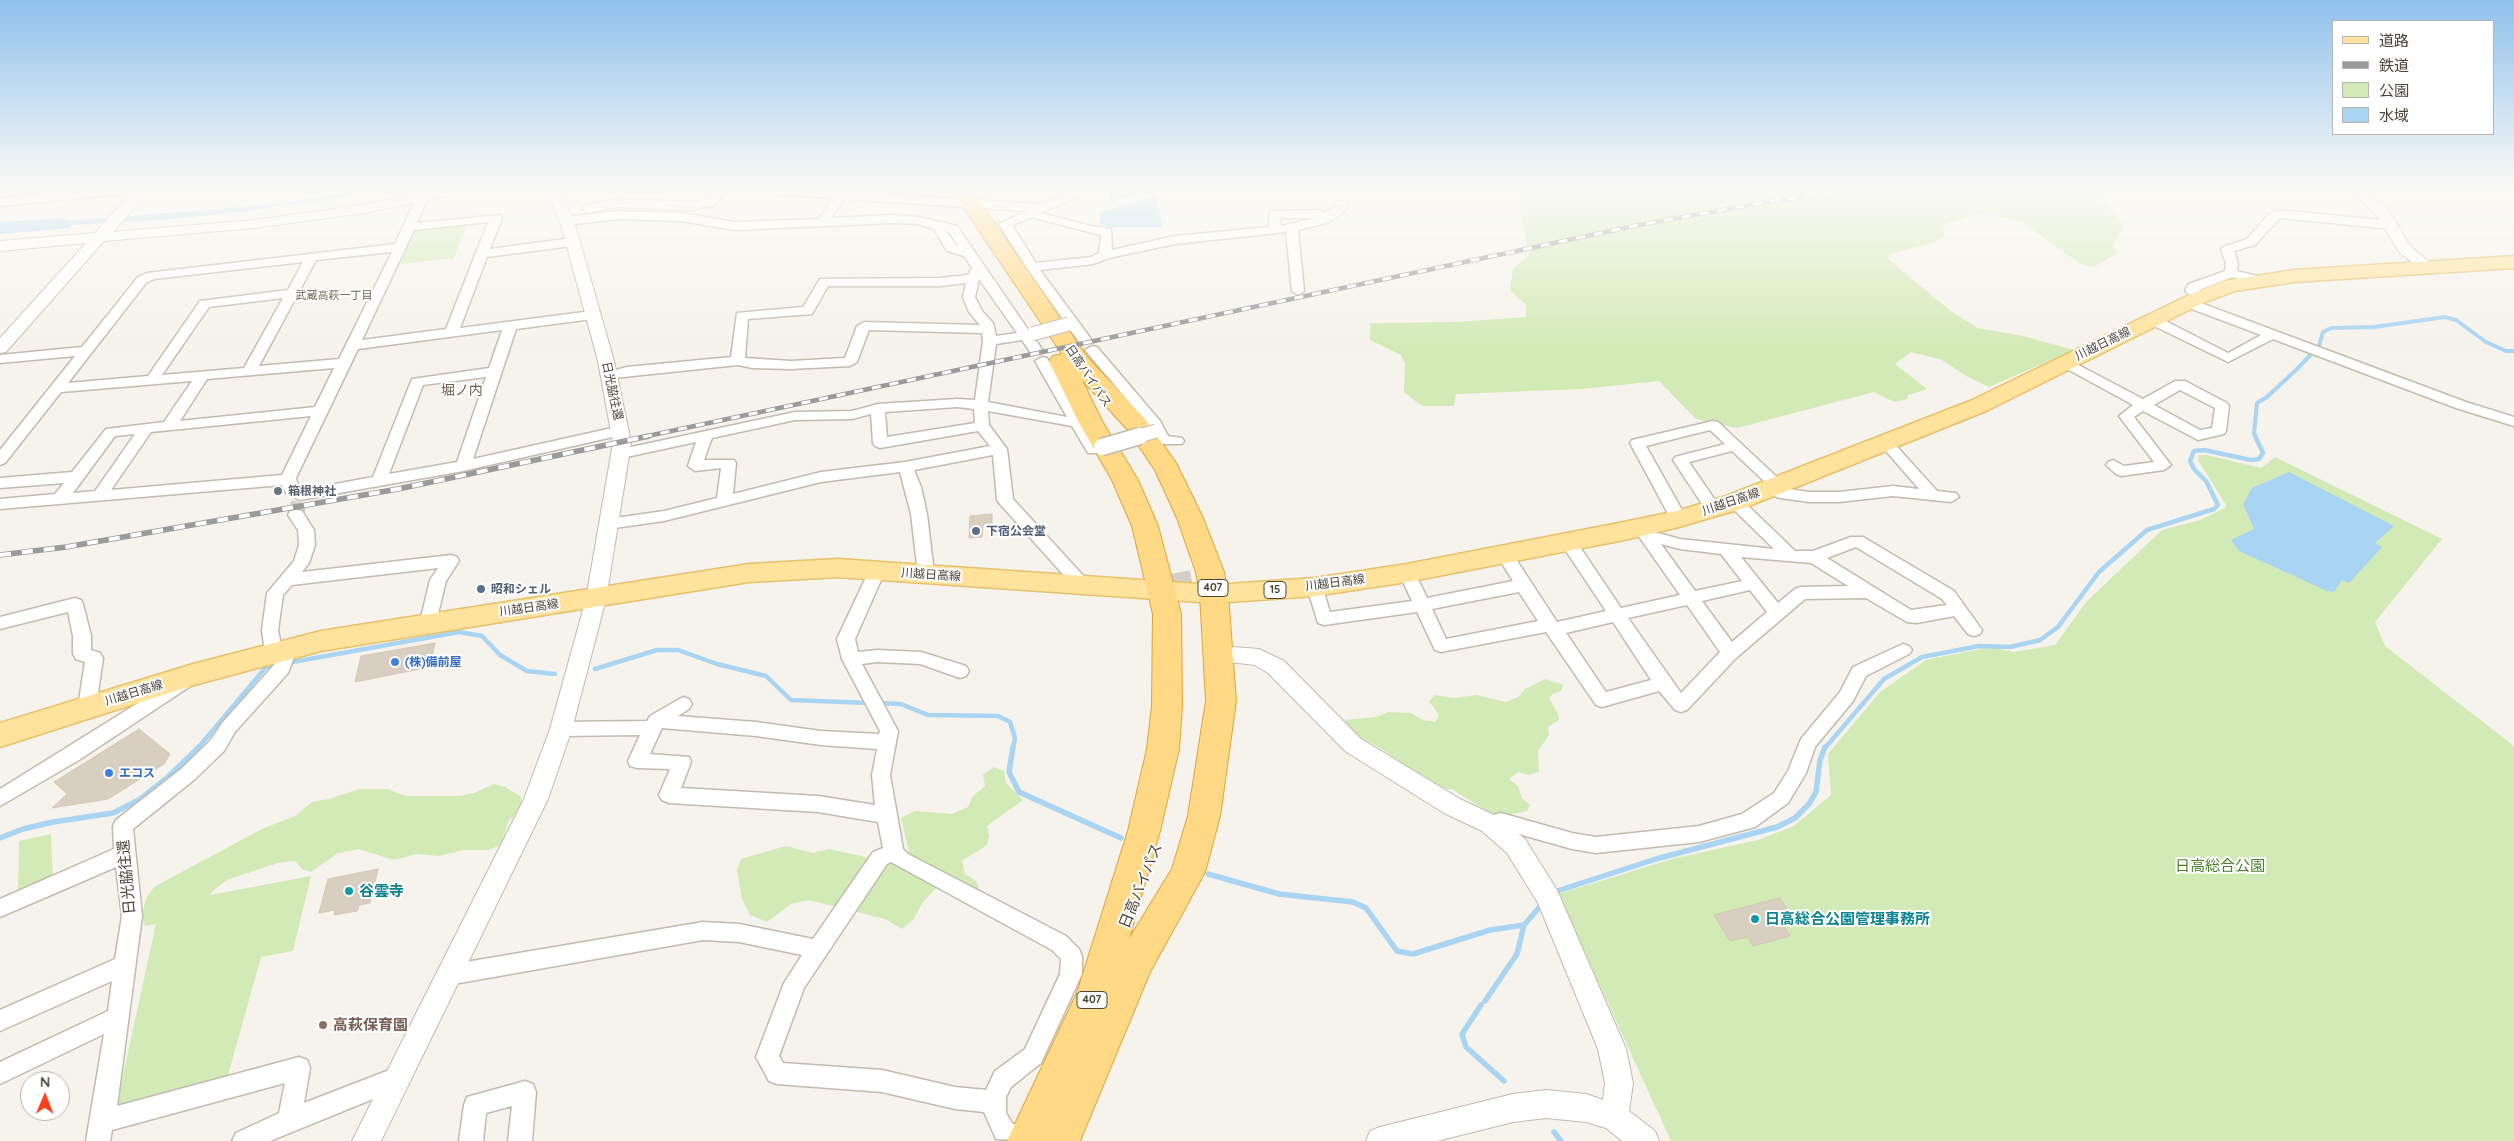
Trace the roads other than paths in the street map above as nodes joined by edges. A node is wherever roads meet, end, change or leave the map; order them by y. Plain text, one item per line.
1 (30, 242) edge
2 (96, 242) edge
3 (402, 242) edge
4 (487, 242) edge
5 (570, 242) edge
6 (572, 242) edge
7 (961, 242) edge
8 (991, 242) edge
9 (1016, 242) edge
10 (1106, 242) edge
11 (1165, 242) edge
12 (1293, 242) edge
13 (2250, 242) edge
14 (2401, 242) edge
15 (0, 246) edge
16 (400, 247) junction
17 (482, 254) junction
18 (1105, 255) junction
19 (312, 257) junction
20 (2514, 262) edge
21 (1032, 267) junction
22 (2429, 269) junction
23 (976, 273) junction
24 (2231, 273) junction
25 (2257, 280) junction
26 (1298, 291) dead end
27 (292, 293) junction
28 (2194, 300) junction
29 (592, 315) junction
30 (2153, 320) junction
31 (511, 324) junction
32 (1071, 324) junction
33 (452, 332) junction
34 (2273, 334) junction
35 (989, 335) junction
36 (1030, 335) junction
37 (354, 345) junction
38 (0, 348) edge
39 (87, 351) junction
40 (1065, 354) junction
41 (0, 359) edge
42 (738, 361) junction
43 (2065, 362) junction
44 (345, 363) junction
45 (494, 372) junction
46 (248, 373) junction
47 (609, 376) junction
48 (201, 377) junction
49 (151, 381) junction
50 (58, 388) junction
51 (981, 405) junction
52 (2143, 405) junction
53 (878, 408) junction
54 (321, 412) junction
55 (1070, 422) dead end
56 (2514, 422) edge
57 (169, 426) junction
58 (982, 426) junction
59 (147, 428) junction
60 (620, 431) junction
61 (1156, 431) junction
62 (705, 436) junction
63 (1177, 441) dead end
64 (1886, 443) junction
65 (1735, 446) junction
66 (1000, 449) junction
67 (622, 453) junction
68 (0, 460) edge
69 (2113, 465) dead end
70 (463, 466) junction
71 (905, 467) junction
72 (76, 478) junction
73 (288, 478) junction
74 (379, 480) junction
75 (0, 483) edge
76 (1773, 487) junction
77 (1932, 494) junction
78 (99, 496) junction
79 (1951, 497) dead end
80 (725, 499) junction
81 (60, 500) junction
82 (0, 504) edge
83 (298, 504) junction
84 (1724, 505) junction
85 (1679, 519) junction
86 (608, 524) junction
87 (1644, 531) junction
88 (1568, 542) junction
89 (1726, 549) junction
90 (1504, 554) junction
91 (1791, 557) junction
92 (1814, 557) junction
93 (878, 571) junction
94 (1408, 573) junction
95 (926, 574) junction
96 (290, 579) junction
97 (1178, 580) junction
98 (1753, 584) junction
99 (1524, 585) junction
100 (1083, 586) junction
101 (1315, 587) junction
102 (1870, 592) junction
103 (1691, 598) junction
104 (596, 599) junction
105 (1422, 604) junction
106 (1200, 607) junction
107 (1958, 609) junction
108 (1777, 614) junction
109 (1618, 615) junction
110 (428, 622) junction
111 (0, 623) edge
112 (1552, 627) junction
113 (1974, 630) dead end
114 (1903, 650) dead end
115 (1730, 653) junction
116 (1220, 654) junction
117 (282, 657) junction
118 (851, 659) junction
119 (960, 672) dead end
120 (193, 675) junction
121 (1663, 683) junction
122 (128, 694) junction
123 (683, 704) dead end
124 (87, 707) junction
125 (127, 720) junction
126 (653, 725) junction
127 (562, 729) junction
128 (0, 735) edge
129 (888, 736) junction
130 (0, 798) edge
131 (886, 815) junction
132 (1490, 824) junction
133 (1166, 851) junction
134 (894, 852) junction
135 (124, 854) junction
136 (0, 908) edge
137 (817, 949) junction
138 (125, 965) junction
139 (448, 975) junction
140 (117, 1016) junction
141 (0, 1021) edge
142 (0, 1074) edge
143 (397, 1078) junction
144 (995, 1102) junction
145 (1614, 1117) junction
146 (289, 1120) junction
147 (100, 1131) edge
148 (244, 1141) edge
149 (366, 1141) edge
150 (471, 1141) edge
151 (520, 1141) edge
152 (1026, 1141) edge
153 (1060, 1141) edge
154 (1380, 1141) edge
155 (1645, 1141) edge

1 - 15 street
2 - 38 street
3 - 16 street
4 - 17 street
5 - 17 street
6 - 29 street, 日光脇往還
7 - 23 street
8 - 40 highway, 日高バイパス / 407
9 - 21 street
10 - 18 street
11 - 18 street
12 - 26 street
13 - 24 street
14 - 22 street
16 - 19 street
16 - 37 street
17 - 33 street
18 - 21 street
19 - 27 street
19 - 39 street
20 - 22 main road, 川越日高線 / 15
21 - 32 street
22 - 25 main road, 川越日高線 / 15
23 - 35 street
23 - 36 street
23 - 42 street
24 - 25 street
24 - 28 street
25 - 28 main road, 川越日高線 / 15
27 - 46 street
27 - 49 street
28 - 30 main road, 川越日高線 / 15
28 - 34 street
29 - 31 street
29 - 47 street, 日光脇往還
30 - 34 street
30 - 43 main road, 川越日高線 / 15
31 - 33 street
31 - 45 street
32 - 36 street, bridge
32 - 40 street
33 - 37 street
34 - 56 street
35 - 36 street
35 - 42 street
35 - 51 street
36 - 40 street
37 - 44 street
39 - 41 street
39 - 50 street
40 - 61 street
40 - 61 street, bridge
40 - 97 highway, 407
40 - 97 highway, 日高バイパス / 407
40 - 106 highway, 407
42 - 47 street
43 - 52 street
43 - 64 main road, 川越日高線 / 15
44 - 46 street
44 - 54 street
45 - 70 street
45 - 74 street
46 - 48 street
47 - 60 street, 日光脇往還
48 - 49 street
48 - 57 street
49 - 50 street
50 - 68 street
51 - 53 street
51 - 55 street
51 - 58 street
52 - 52 street
52 - 69 street
53 - 58 street
53 - 62 street
54 - 57 street
54 - 73 street
57 - 59 street
58 - 66 street
59 - 72 street
59 - 78 street
60 - 67 street, 日光脇往還
60 - 70 street
61 - 63 street
62 - 67 street
62 - 80 street
64 - 76 main road, 川越日高線 / 15
64 - 77 street
65 - 76 street
65 - 84 street
65 - 85 street
66 - 71 street
66 - 100 street
67 - 86 street, 日光脇往還
70 - 74 street
71 - 80 street
71 - 95 street
72 - 75 street
72 - 81 street
73 - 78 street
73 - 83 street
74 - 83 street
76 - 77 street
76 - 84 main road, 川越日高線 / 15
77 - 79 street
78 - 81 street
80 - 86 street
81 - 82 street
83 - 96 street
84 - 85 main road, 川越日高線 / 15
84 - 91 street
85 - 87 main road, 川越日高線 / 15
86 - 104 street, 日光脇往還
87 - 88 main road, 川越日高線 / 15
87 - 89 street
87 - 103 street
88 - 90 main road, 川越日高線 / 15
88 - 109 street
89 - 91 street
89 - 98 street
90 - 94 main road, 川越日高線 / 15
90 - 99 street
91 - 92 street
92 - 102 street
92 - 107 street
93 - 95 main road, 川越日高線 / 15
93 - 104 main road, 川越日高線 / 15
93 - 118 street
94 - 101 main road, 川越日高線 / 15
94 - 105 street
95 - 100 main road, 川越日高線 / 15
96 - 110 street
96 - 117 street
97 - 100 main road, 川越日高線 / 15
97 - 106 main road, 川越日高線 / 15
97 - 133 highway, 407
98 - 103 street
98 - 108 street
99 - 105 street
99 - 112 street
101 - 105 street
101 - 106 main road, 川越日高線 / 15
102 - 107 street
102 - 108 street
103 - 109 street
103 - 115 street
104 - 110 main road, 川越日高線 / 15
104 - 127 street, 日光脇往還
105 - 112 street
106 - 116 highway, 407
106 - 133 highway, 日高バイパス / 407
107 - 113 street
108 - 115 street
109 - 112 street
109 - 121 street
110 - 117 main road, 川越日高線 / 15
111 - 124 street
112 - 121 street
114 - 132 street
115 - 121 street
116 - 132 street
116 - 133 highway, 407
117 - 120 main road, 川越日高線 / 15
117 - 135 street, 日光脇往還
118 - 119 street
118 - 129 street
120 - 122 main road, 川越日高線 / 15
120 - 125 street
122 - 124 main road, 川越日高線 / 15
122 - 125 street
123 - 126 street
124 - 128 main road, 川越日高線 / 15
125 - 130 street
126 - 127 street
126 - 129 street
126 - 131 street
127 - 139 street, 日光脇往還
129 - 131 street
131 - 134 street
132 - 145 street
133 - 152 highway, 日高バイパス / 407
133 - 153 highway, 日高バイパス / 407
134 - 137 street
134 - 144 street
135 - 136 street
135 - 138 street, 日光脇往還
137 - 139 street
137 - 144 street
138 - 140 street, 日光脇往還
138 - 141 street
139 - 143 street, 日光脇往還
140 - 142 street
140 - 147 street, 日光脇往還
143 - 146 street
143 - 149 street, 日光脇往還
144 - 152 street
145 - 154 street
145 - 155 street
146 - 147 street
146 - 148 street
150 - 151 street

